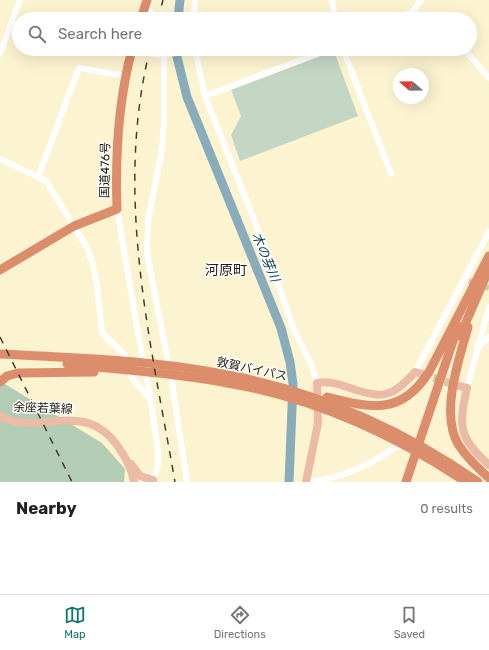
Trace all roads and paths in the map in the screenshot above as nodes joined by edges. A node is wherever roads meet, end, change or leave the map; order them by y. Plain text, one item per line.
1 (20, 0) edge
2 (195, 0) edge
3 (332, 0) edge
4 (421, 0) edge
5 (145, 2) edge
6 (413, 11) edge
7 (15, 12) edge
8 (143, 12) edge
9 (150, 12) edge
10 (194, 12) edge
11 (334, 12) edge
12 (12, 21) edge
13 (0, 53) edge
14 (130, 56) edge
15 (166, 56) edge
16 (194, 56) edge
17 (312, 56) edge
18 (346, 56) edge
19 (470, 56) edge
20 (126, 76) junction
21 (489, 78) edge
22 (206, 96) junction
23 (0, 159) edge
24 (391, 174) dead end
25 (38, 177) junction
26 (117, 209) junction
27 (74, 226) junction
28 (489, 232) edge
29 (488, 257) edge
30 (0, 270) edge
31 (487, 273) edge
32 (489, 307) edge
33 (489, 337) edge
34 (477, 348) junction
35 (0, 350) edge
36 (0, 355) edge
37 (41, 356) junction
38 (120, 368) junction
39 (0, 372) edge
40 (18, 373) junction
41 (419, 373) joint
42 (0, 382) edge
43 (317, 383) junction
44 (463, 387) joint
45 (151, 400) junction
46 (323, 402) junction
47 (0, 416) edge
48 (423, 439) junction
49 (402, 443) junction
50 (122, 453) junction
51 (415, 462) junction
52 (489, 465) edge
53 (489, 478) edge
54 (153, 481) edge
55 (329, 481) edge
56 (134, 482) edge
57 (186, 482) edge
58 (307, 482) edge
59 (406, 482) edge
60 (412, 482) edge
61 (459, 482) edge
62 (466, 482) edge
63 (478, 482) edge

1 - 7 street
2 - 10 street
3 - 11 street
4 - 6 street
5 - 8 highway
5 - 9 street
12 - 13 street
14 - 20 highway, 国道476号
15 - 57 street
16 - 22 street
17 - 22 street
18 - 24 street
19 - 21 street
20 - 25 street
20 - 26 highway, 国道476号
22 - 43 street
23 - 25 street
25 - 27 street
26 - 27 highway, 国道476号
26 - 45 street
27 - 30 highway, 国道476号
27 - 45 street
28 - 41 street
29 - 46 highway
29 - 48 highway
31 - 48 highway
31 - 53 highway
32 - 34 street
33 - 34 street
34 - 44 street
35 - 37 highway
36 - 37 highway, 敦賀バイパス
36 - 38 highway, 敦賀バイパス
37 - 38 highway, 敦賀バイパス
38 - 40 highway
38 - 46 highway, 敦賀バイパス
38 - 46 highway, 敦賀バイパス
39 - 40 highway
40 - 42 highway
41 - 43 main road
43 - 58 main road
44 - 52 main road
45 - 54 street
46 - 49 highway, 敦賀バイパス
46 - 63 highway, 敦賀バイパス
47 - 50 main road, 余座若葉線
48 - 51 highway
49 - 55 street
49 - 61 highway
49 - 62 highway, 敦賀バイパス
50 - 54 main road, 余座若葉線
50 - 56 main road, 余座若葉線
51 - 59 highway
51 - 60 highway
55 - 58 street

